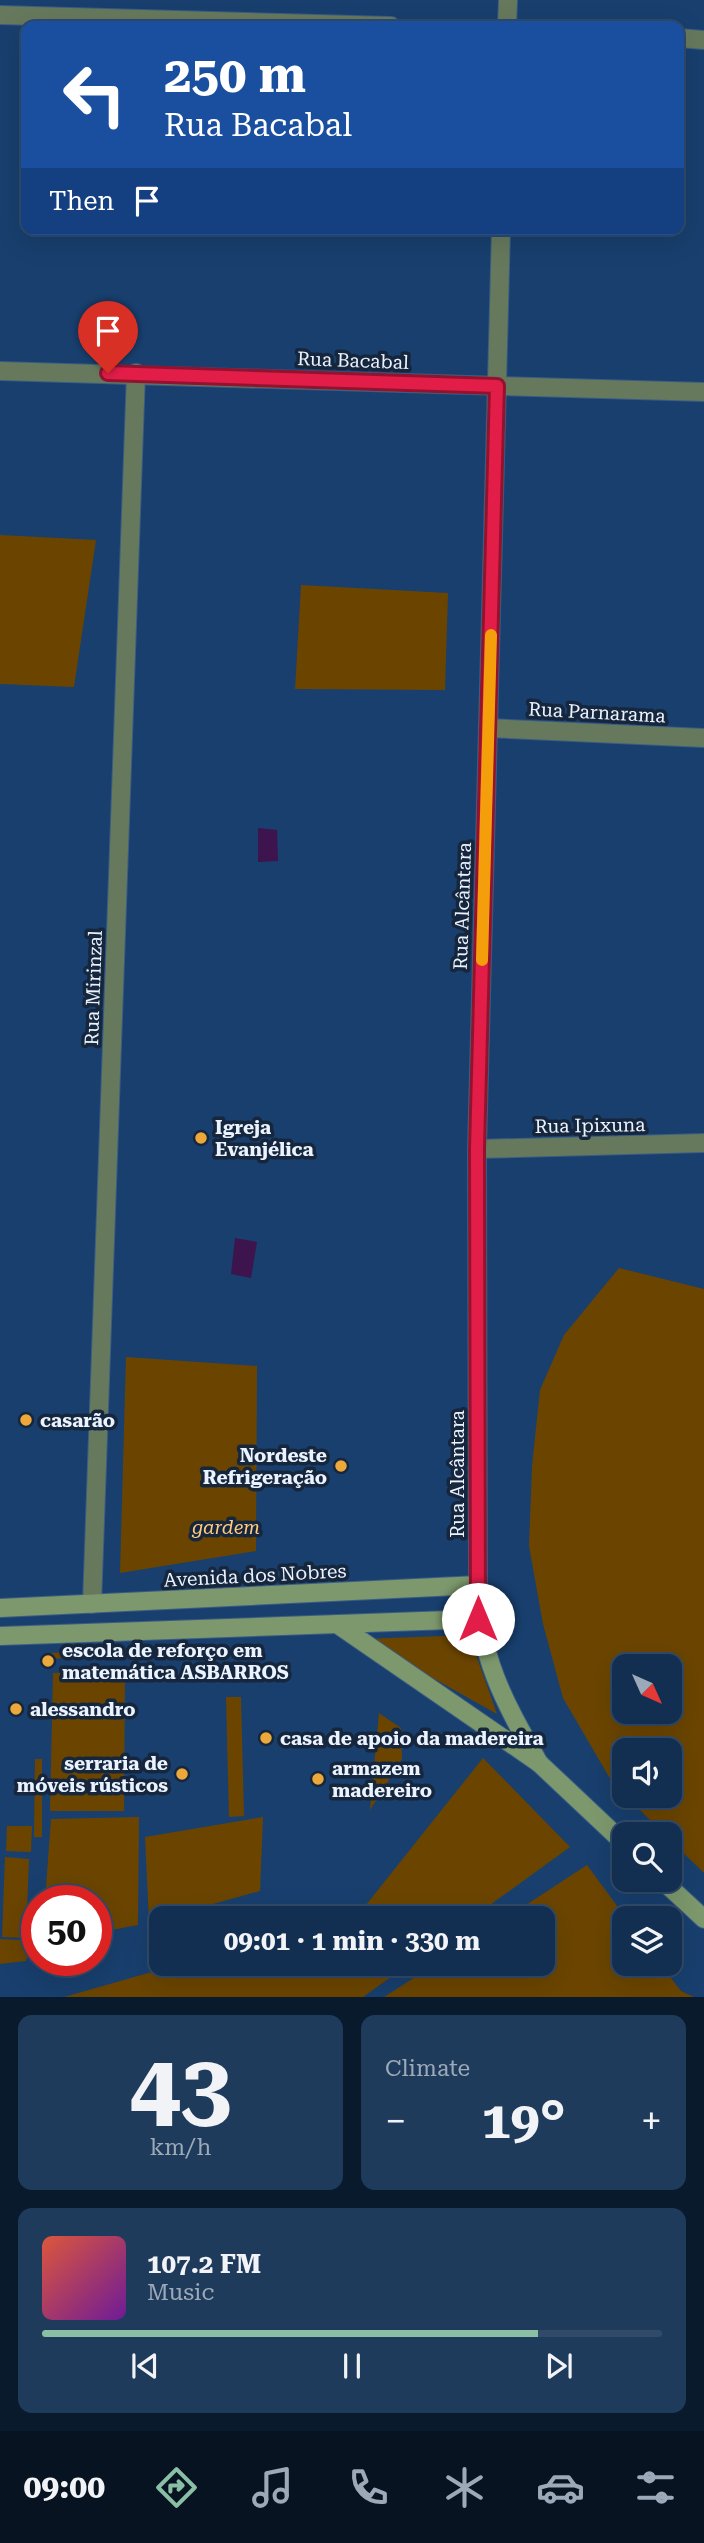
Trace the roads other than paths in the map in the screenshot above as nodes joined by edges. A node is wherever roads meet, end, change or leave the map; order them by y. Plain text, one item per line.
1 (508, 0) edge
2 (0, 15) edge
3 (213, 21) edge
4 (507, 21) edge
5 (684, 38) edge
6 (704, 40) edge
7 (501, 235) edge
8 (0, 371) edge
9 (136, 373) junction
10 (497, 386) junction
11 (704, 392) edge
12 (488, 728) junction
13 (704, 738) edge
14 (704, 1143) edge
15 (477, 1149) junction
16 (478, 1585) junction
17 (92, 1604) junction
18 (0, 1608) edge
19 (478, 1619) junction
20 (337, 1624) junction
21 (0, 1636) edge
22 (539, 1763) junction
23 (612, 1832) edge
24 (675, 1892) edge
25 (704, 1919) edge

1 - 4 street
2 - 3 street
5 - 6 street
7 - 10 street, Rua Alcântara
8 - 9 street, Rua Bacabal
9 - 10 street, Rua Bacabal
9 - 17 street, Rua Mirinzal
10 - 11 street, Rua Bacabal
10 - 12 street, Rua Alcântara
12 - 13 street, Rua Parnarama
12 - 15 street, Rua Alcântara
14 - 15 street, Rua Ipixuna
15 - 16 street, Rua Alcântara
16 - 17 main road, Avenida dos Nobres
16 - 19 main road
17 - 18 main road, Avenida dos Nobres
19 - 20 main road
19 - 22 main road
20 - 21 main road
20 - 22 main road
22 - 23 main road
24 - 25 main road

